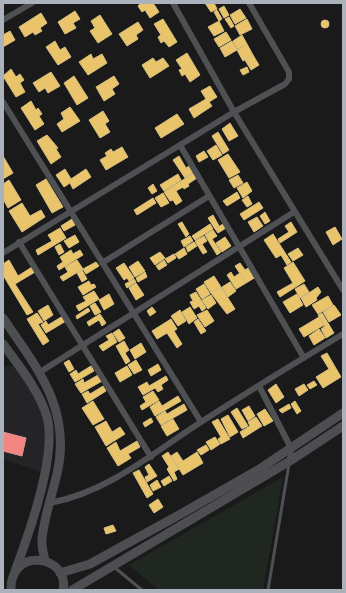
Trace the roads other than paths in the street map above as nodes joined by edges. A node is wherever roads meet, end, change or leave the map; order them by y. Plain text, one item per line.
1 (32, 3) edge
2 (173, 3) edge
3 (249, 3) edge
4 (3, 20) edge
5 (3, 102) edge
6 (234, 112) junction
7 (180, 145) junction
8 (209, 196) junction
9 (70, 211) junction
10 (294, 212) junction
11 (20, 242) junction
12 (241, 247) junction
13 (3, 253) edge
14 (102, 263) junction
15 (343, 290) edge
16 (133, 313) junction
17 (3, 318) edge
18 (343, 334) edge
19 (3, 344) edge
20 (83, 346) junction
21 (304, 358) junction
22 (40, 372) junction
23 (45, 382) junction
24 (259, 386) junction
25 (34, 390) junction
26 (343, 413) edge
27 (201, 422) junction
28 (343, 426) edge
29 (291, 448) junction
30 (151, 456) junction
31 (290, 461) junction
32 (50, 503) junction
33 (45, 561) junction
34 (112, 566) junction
35 (15, 571) junction
36 (60, 573) junction
37 (11, 586) edge
38 (8, 590) edge
39 (63, 590) edge
40 (72, 590) edge
41 (142, 590) edge
42 (268, 590) edge

1 - 4 street
2 - 6 street
3 - 6 street
5 - 9 street
6 - 7 street
6 - 10 street
7 - 8 street
7 - 9 street
8 - 12 street
8 - 14 street
9 - 11 street
9 - 14 street
10 - 12 street
10 - 15 street
11 - 13 street
11 - 20 street
12 - 16 street
12 - 21 street
14 - 16 street
16 - 20 street
16 - 27 street
17 - 22 main road
18 - 21 street
19 - 25 main road
20 - 22 street
20 - 30 street
21 - 24 street
22 - 23 main road
23 - 25 main road
23 - 32 main road
24 - 27 street
24 - 29 street
25 - 35 main road
26 - 29 main road
27 - 30 street
28 - 31 main road
29 - 31 street
29 - 36 main road
30 - 32 street
31 - 34 main road
31 - 42 lane
32 - 33 main road
33 - 35 main road
33 - 36 main road
34 - 40 main road
34 - 41 lane
35 - 37 main road
36 - 39 main road
37 - 38 main road

